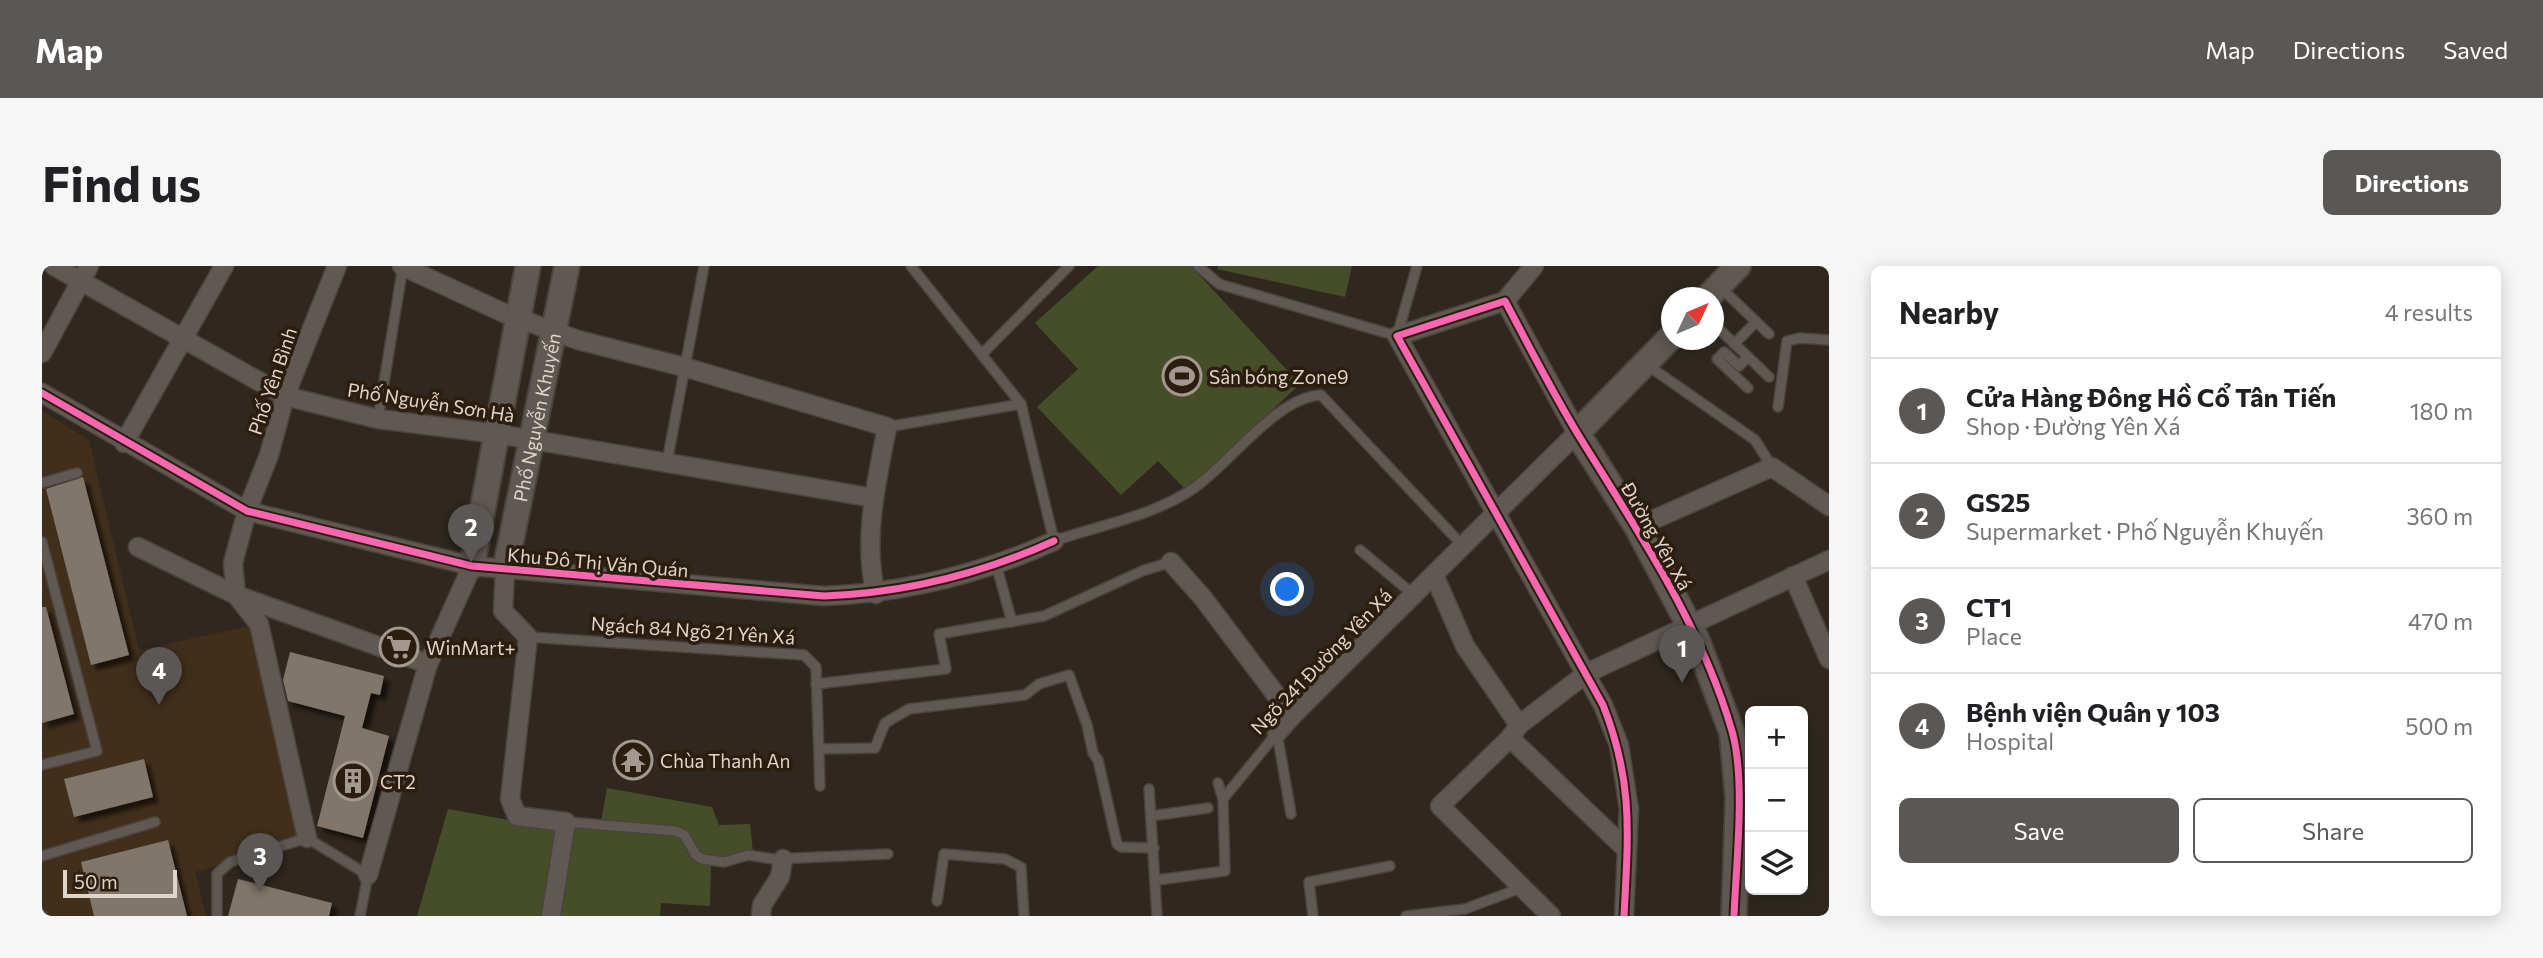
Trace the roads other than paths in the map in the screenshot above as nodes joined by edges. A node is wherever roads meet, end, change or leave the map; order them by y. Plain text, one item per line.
1 (54, 266) edge
2 (224, 266) edge
3 (337, 266) edge
4 (403, 266) edge
5 (528, 266) edge
6 (567, 266) edge
7 (704, 266) edge
8 (911, 266) edge
9 (1069, 266) edge
10 (1198, 266) edge
11 (1417, 266) edge
12 (1534, 266) edge
13 (1738, 266) edge
14 (85, 274) edge
15 (1718, 287) edge
16 (1724, 300) edge
17 (1505, 301) junction
18 (517, 318) junction
19 (1756, 322) junction
20 (554, 329) junction
21 (1724, 334) edge
22 (1769, 334) dead end
23 (1397, 336) junction
24 (183, 338) junction
25 (1829, 340) edge
26 (1734, 344) junction
27 (1661, 347) edge
28 (42, 353) edge
29 (982, 354) junction
30 (1748, 357) junction
31 (1646, 363) junction
32 (684, 367) junction
33 (1769, 377) dead end
34 (1748, 388) dead end
35 (42, 393) edge
36 (285, 397) junction
37 (1021, 404) junction
38 (1778, 407) dead end
39 (378, 419) junction
40 (887, 427) junction
41 (1577, 433) junction
42 (498, 434) junction
43 (533, 440) junction
44 (124, 443) junction
45 (667, 462) junction
46 (1772, 467) junction
47 (77, 473) dead end
48 (42, 483) edge
49 (874, 498) junction
50 (1829, 506) edge
51 (247, 511) junction
52 (1497, 512) junction
53 (1637, 527) junction
54 (1054, 541) junction
55 (42, 542) edge
56 (138, 547) dead end
57 (1464, 547) junction
58 (1360, 550) dead end
59 (1829, 560) edge
60 (1171, 562) joint
61 (996, 564) junction
62 (472, 566) junction
63 (505, 570) junction
64 (1435, 576) junction
65 (1793, 576) junction
66 (236, 594) junction
67 (876, 594) junction
68 (1414, 595) junction
69 (1012, 622) junction
70 (1689, 624) junction
71 (528, 637) junction
72 (1829, 659) edge
73 (428, 664) junction
74 (1587, 673) junction
75 (816, 684) junction
76 (1292, 716) junction
77 (1515, 731) junction
78 (1278, 733) junction
79 (819, 749) junction
80 (42, 765) edge
81 (1218, 783) dead end
82 (820, 786) dead end
83 (1149, 789) dead end
84 (1223, 799) junction
85 (1208, 808) dead end
86 (1291, 814) dead end
87 (1152, 816) junction
88 (155, 822) dead end
89 (566, 822) junction
90 (307, 838) junction
91 (1154, 848) junction
92 (1628, 850) junction
93 (888, 855) dead end
94 (42, 856) edge
95 (783, 859) junction
96 (1390, 866) dead end
97 (368, 875) junction
98 (1157, 880) junction
99 (1521, 888) junction
100 (937, 901) dead end
101 (218, 916) edge
102 (360, 916) edge
103 (551, 916) edge
104 (761, 916) edge
105 (1024, 916) edge
106 (1157, 916) edge
107 (1313, 916) edge
108 (1406, 916) edge
109 (1551, 916) edge
110 (1624, 916) edge
111 (1734, 916) edge

1 - 14 street, Phố Nguyễn Sơn Hà
2 - 24 street
3 - 36 street, Phố Yên Bình
4 - 18 street
4 - 39 lane
5 - 18 street, Phố Nguyễn Khuyến
6 - 20 street, Phố Nguyễn Khuyến
7 - 32 lane
8 - 29 lane
9 - 29 lane
10 - 23 lane
11 - 23 lane
12 - 17 street
13 - 15 street
14 - 24 street, Phố Nguyễn Sơn Hà
14 - 28 street
16 - 19 lane
17 - 23 street
17 - 41 street, Đường Yên Xá
18 - 20 street
18 - 42 street, Phố Nguyễn Khuyến
19 - 22 lane
19 - 26 lane
20 - 32 street
20 - 43 street, Phố Nguyễn Khuyến
21 - 26 lane
23 - 52 street
24 - 36 street, Phố Nguyễn Sơn Hà
24 - 44 street
25 - 38 lane
26 - 30 lane
27 - 31 street
29 - 37 lane
30 - 33 lane
30 - 34 lane
31 - 41 street
31 - 46 lane
32 - 40 street
32 - 45 lane
35 - 44 street, Khu Đô Thị Văn Quán
36 - 39 street, Phố Nguyễn Sơn Hà
36 - 51 street, Phố Yên Bình
37 - 40 lane
37 - 54 lane
39 - 42 street, Phố Nguyễn Sơn Hà
40 - 49 street
41 - 52 street, Ngõ 241 Đường Yên Xá
41 - 53 street, Đường Yên Xá
42 - 43 street, Phố Nguyễn Sơn Hà
42 - 62 street, Phố Nguyễn Khuyến
43 - 45 street, Phố Nguyễn Sơn Hà
43 - 63 street, Phố Nguyễn Khuyến
44 - 51 street, Khu Đô Thị Văn Quán
45 - 49 street, Phố Nguyễn Sơn Hà
46 - 50 street
46 - 53 street
47 - 48 lane
49 - 67 street
51 - 62 street, Khu Đô Thị Văn Quán
51 - 66 street, Phố Yên Bình
52 - 57 street, Ngõ 241 Đường Yên Xá
52 - 74 street
53 - 70 street, Đường Yên Xá
54 - 57 lane
54 - 61 street, Khu Đô Thị Văn Quán
55 - 80 lane
56 - 66 street
57 - 64 street, Ngõ 241 Đường Yên Xá
58 - 68 lane
59 - 65 street
60 - 69 lane
60 - 76 street
61 - 67 street, Khu Đô Thị Văn Quán
61 - 69 lane
62 - 63 street, Khu Đô Thị Văn Quán
62 - 73 street
63 - 67 street, Khu Đô Thị Văn Quán
63 - 71 street
64 - 68 street, Ngõ 241 Đường Yên Xá
64 - 77 street
65 - 70 street
65 - 72 street
66 - 73 street
66 - 90 street
68 - 76 street, Ngõ 241 Đường Yên Xá
69 - 75 lane
70 - 74 street
70 - 111 street, Đường Yên Xá
71 - 75 lane, Ngách 84 Ngõ 21 Yên Xá
71 - 89 street
73 - 97 street
74 - 77 street
74 - 92 street
75 - 79 lane, Ngách 84 Ngõ 21 Yên Xá
76 - 78 street, Ngõ 241 Đường Yên Xá
77 - 92 street
77 - 99 street
78 - 84 lane, Ngõ 241 Đường Yên Xá
78 - 86 lane
79 - 82 lane, Ngách 84 Ngõ 21 Yên Xá
79 - 91 lane
81 - 84 lane
83 - 87 lane
84 - 98 lane
85 - 87 lane
87 - 91 lane
88 - 94 lane
89 - 95 lane
89 - 103 street
90 - 97 lane
90 - 101 lane
91 - 98 lane
92 - 110 street
93 - 95 lane
95 - 104 street
96 - 107 lane
97 - 102 lane
98 - 106 lane
99 - 108 lane
99 - 109 street
100 - 105 lane

